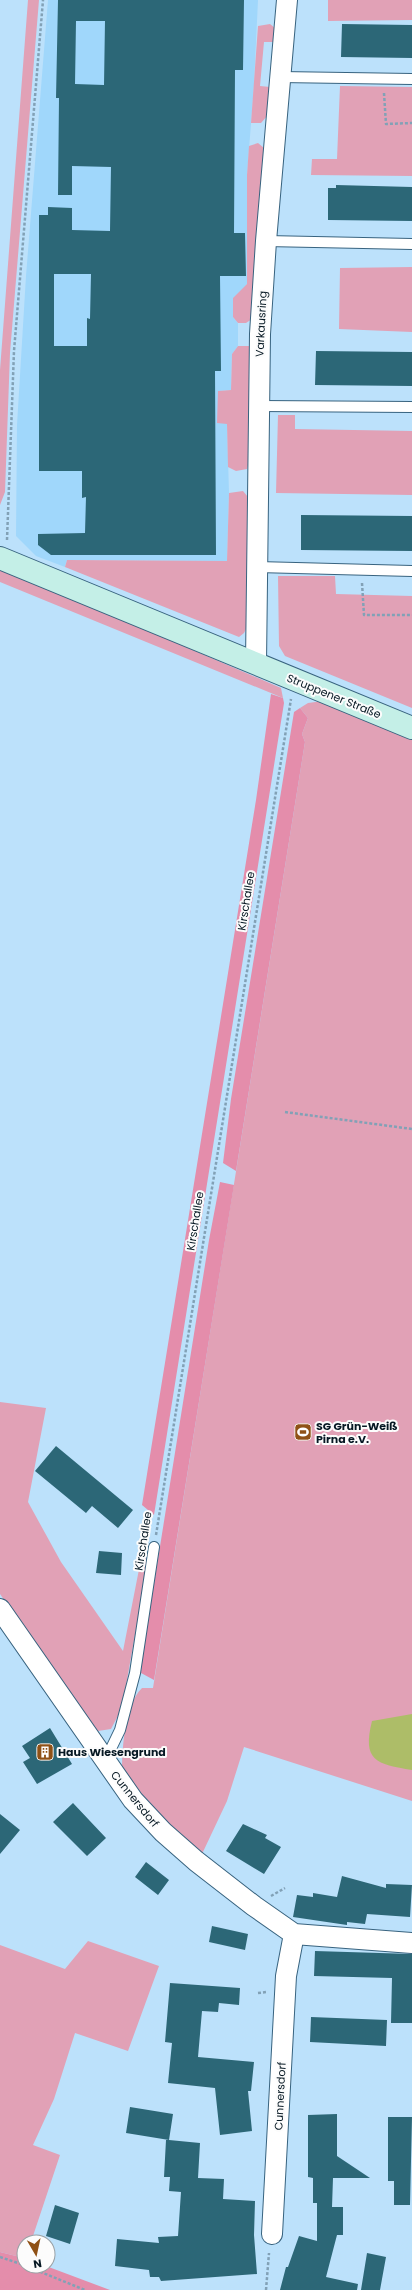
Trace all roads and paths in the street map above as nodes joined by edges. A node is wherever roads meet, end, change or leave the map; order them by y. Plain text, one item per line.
1 (43, 0) edge
2 (287, 0) edge
3 (280, 78) junction
4 (385, 79) junction
5 (412, 79) edge
6 (412, 123) edge
7 (266, 241) junction
8 (412, 244) edge
9 (259, 406) junction
10 (412, 407) edge
11 (3, 560) edge
12 (257, 567) junction
13 (362, 571) junction
14 (412, 571) edge
15 (412, 615) edge
16 (256, 663) junction
17 (294, 680) junction
18 (412, 728) edge
19 (286, 1112) dead end
20 (412, 1129) edge
21 (154, 1547) joint
22 (0, 1609) edge
23 (105, 1761) junction
24 (294, 1934) junction
25 (412, 1943) edge
26 (272, 2234) joint
27 (0, 2257) edge
28 (16, 2263) edge
29 (45, 2274) edge
30 (85, 2290) edge
31 (266, 2290) edge

1 - 11 path
2 - 3 street, Varkausring
3 - 4 lane
3 - 7 street, Varkausring
4 - 5 lane
4 - 6 path
7 - 8 lane
7 - 9 street, Varkausring
9 - 10 lane
9 - 12 street, Varkausring
11 - 16 main road, Struppener Straße
12 - 13 lane
12 - 16 street, Varkausring
13 - 14 lane
13 - 15 path
16 - 17 main road, Struppener Straße
17 - 18 main road, Struppener Straße
17 - 21 path, Kirschallee
19 - 20 path
21 - 23 lane, Kirschallee
22 - 23 street, Cunnersdorf
23 - 24 street, Cunnersdorf
24 - 25 street
24 - 26 street, Cunnersdorf
26 - 31 path
27 - 28 path
29 - 30 path

